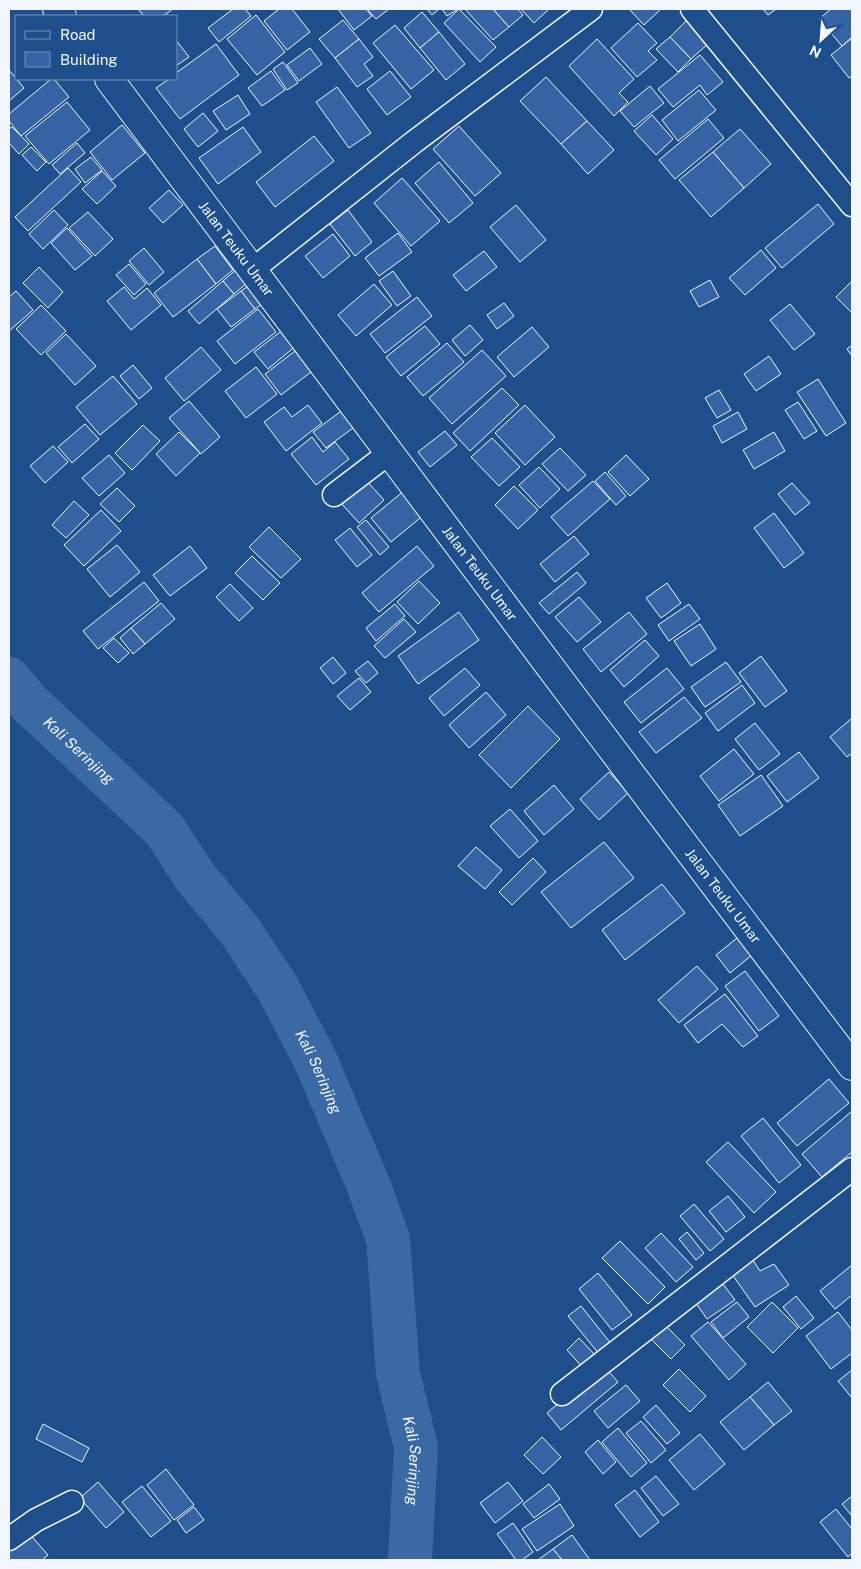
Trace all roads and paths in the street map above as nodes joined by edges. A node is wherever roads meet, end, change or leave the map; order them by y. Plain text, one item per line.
1 (591, 9) edge
2 (692, 9) edge
3 (110, 80) edge
4 (852, 205) edge
5 (252, 270) junction
6 (389, 453) junction
7 (334, 496) dead end
8 (852, 1066) edge
9 (852, 1169) edge
10 (562, 1394) dead end
11 (72, 1502) dead end
12 (9, 1539) edge

1 - 5 street
2 - 4 street
3 - 5 main road, Jalan Teuku Umar
5 - 6 main road, Jalan Teuku Umar
6 - 7 street
6 - 8 main road, Jalan Teuku Umar
9 - 10 street
11 - 12 street

